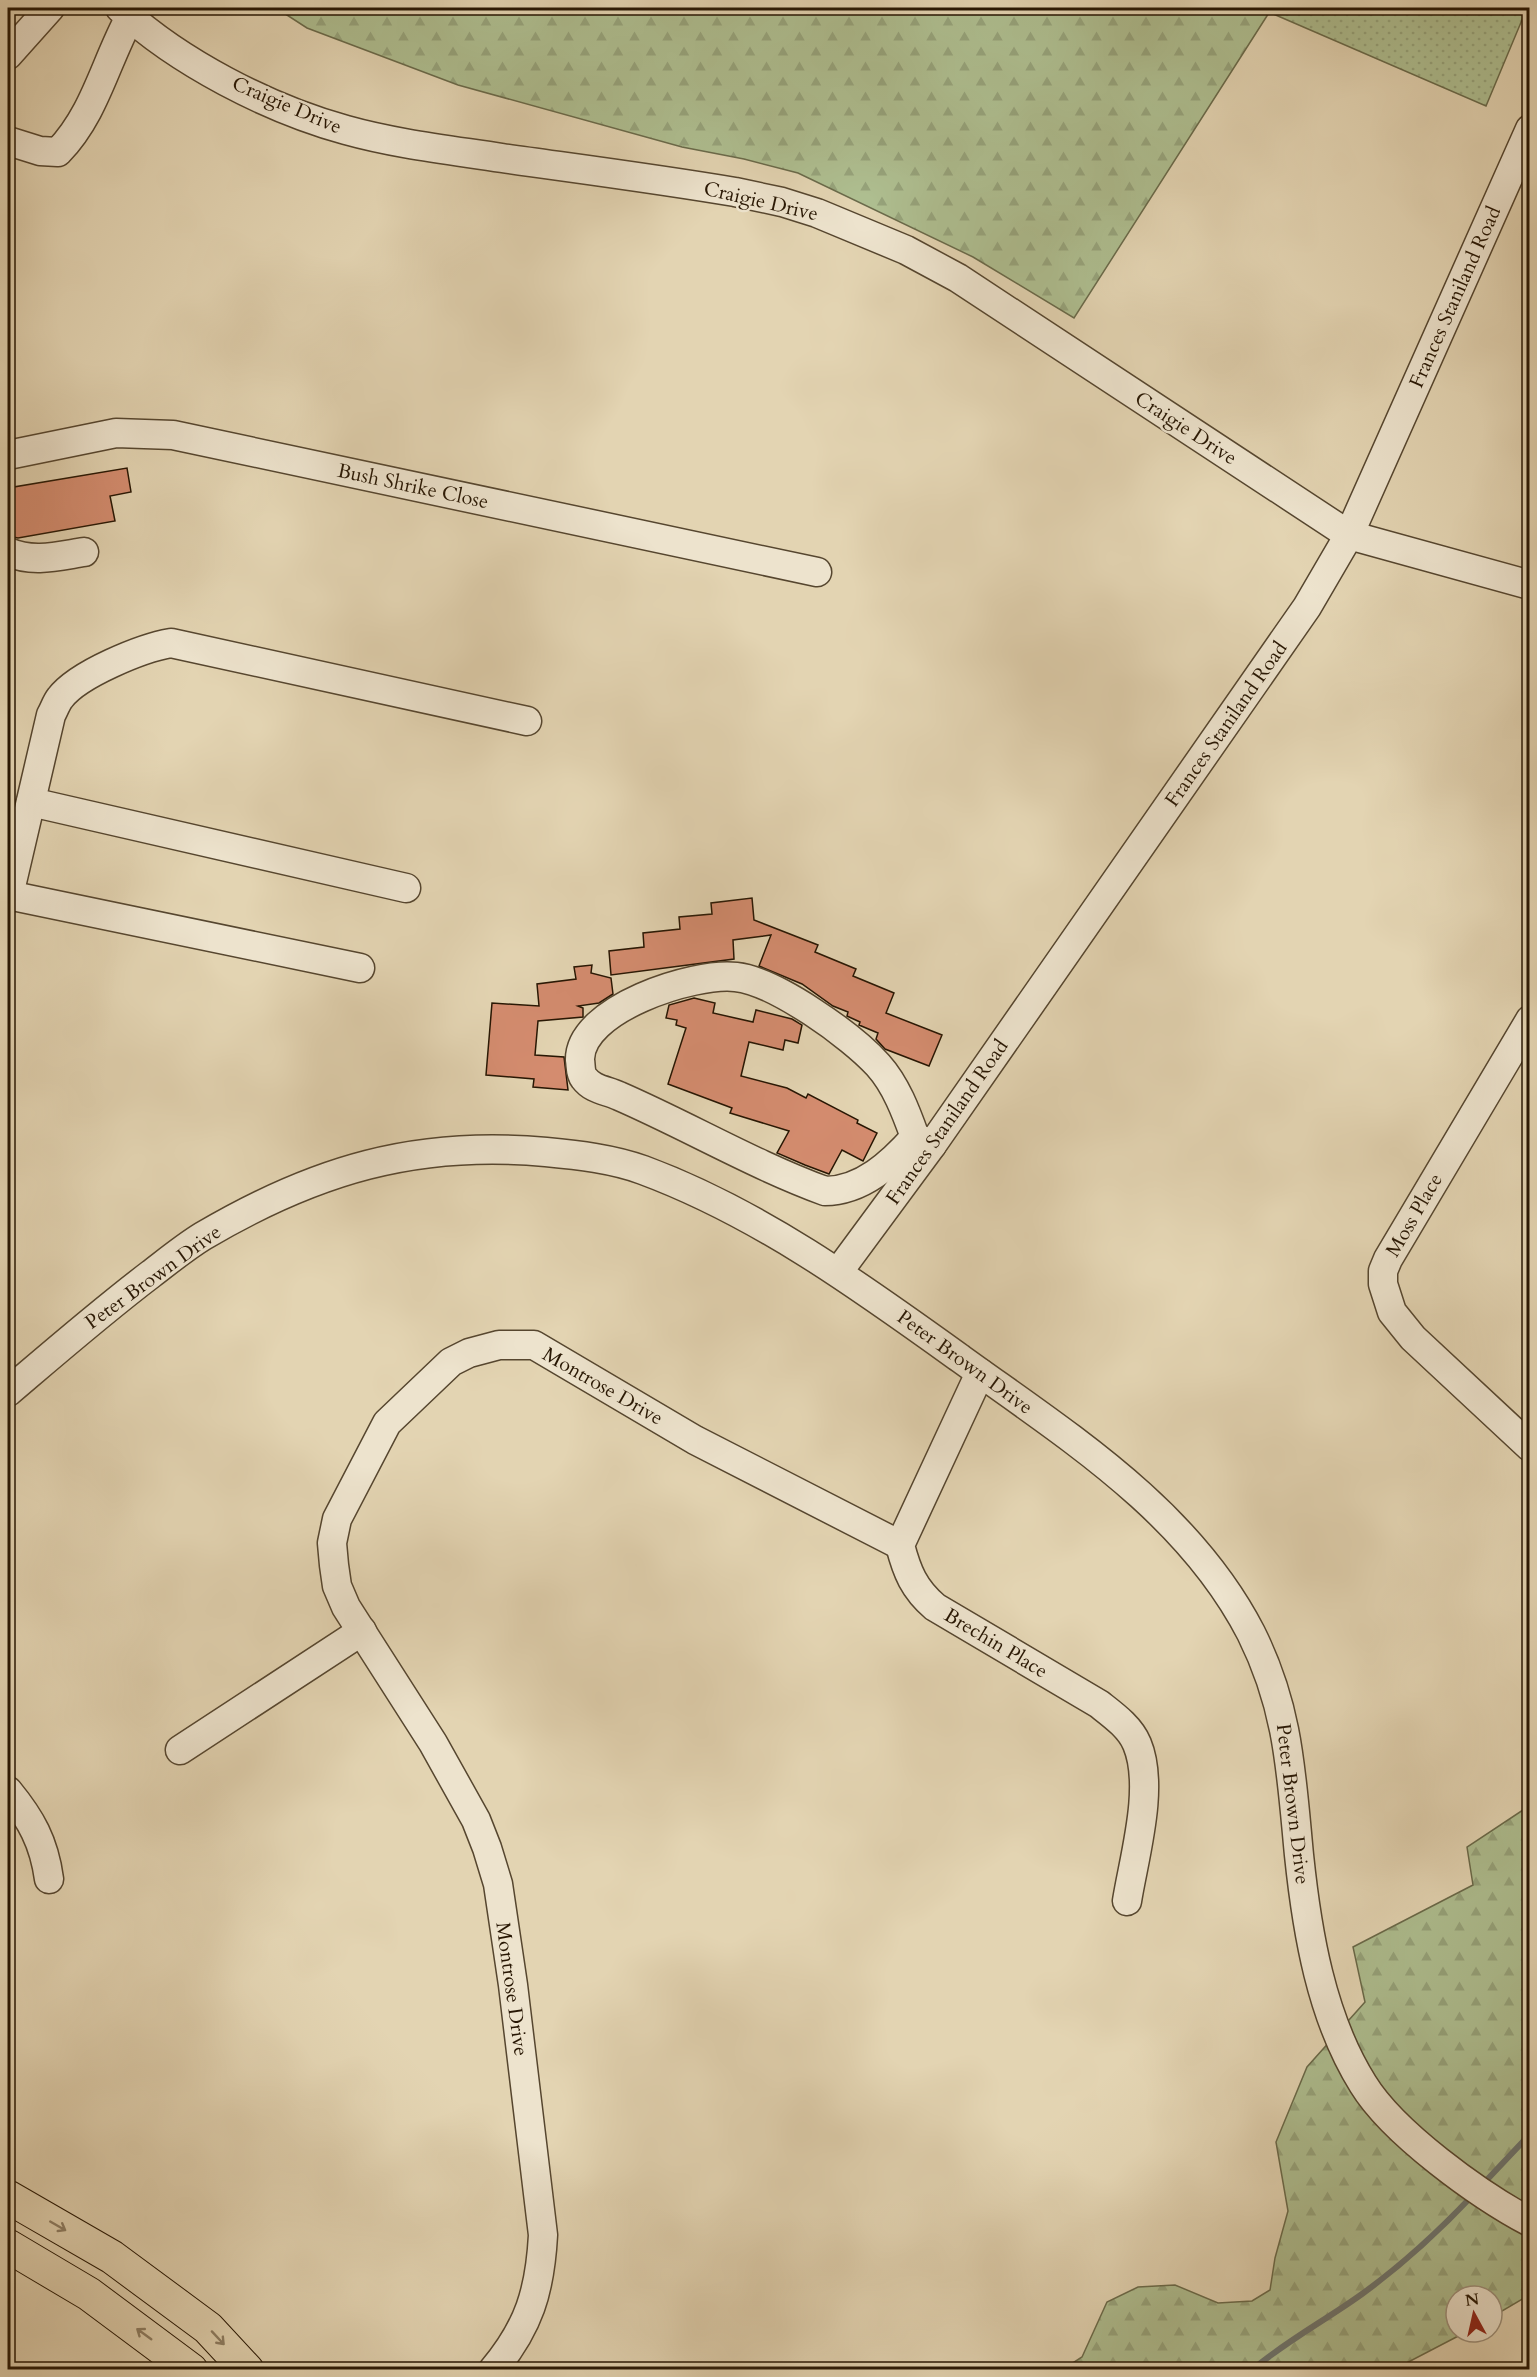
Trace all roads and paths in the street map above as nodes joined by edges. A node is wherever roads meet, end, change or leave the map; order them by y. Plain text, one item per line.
1 (50, 8) edge
2 (125, 12) edge
3 (8, 55) edge
4 (1530, 129) edge
5 (8, 141) edge
6 (8, 455) edge
7 (1349, 535) junction
8 (8, 552) edge
9 (84, 552) dead end
10 (817, 572) dead end
11 (1530, 585) edge
12 (526, 721) dead end
13 (31, 802) junction
14 (406, 888) dead end
15 (8, 895) edge
16 (360, 968) dead end
17 (1530, 1020) edge
18 (923, 1141) junction
19 (839, 1271) junction
20 (980, 1373) junction
21 (8, 1392) edge
22 (1530, 1447) edge
23 (900, 1545) junction
24 (362, 1631) junction
25 (180, 1750) dead end
26 (8, 1791) edge
27 (49, 1879) dead end
28 (1127, 1901) dead end
29 (8, 2197) edge
30 (1530, 2222) edge
31 (8, 2246) edge
32 (191, 2370) edge
33 (247, 2370) edge
34 (493, 2370) edge

1 - 3 street
2 - 5 street
2 - 7 street, Craigie Drive
4 - 7 street, Frances Staniland Road
6 - 10 street, Bush Shrike Close
7 - 11 street, Craigie Drive
7 - 18 street, Frances Staniland Road
8 - 9 street
12 - 13 street
13 - 14 street
13 - 15 street
15 - 16 street
17 - 22 street, Moss Place
18 - 18 street
18 - 19 street, Frances Staniland Road
19 - 20 street, Peter Brown Drive
19 - 21 street, Peter Brown Drive
20 - 23 street
20 - 30 street, Peter Brown Drive
23 - 24 street, Montrose Drive
23 - 28 street, Brechin Place
24 - 25 street
24 - 34 street, Montrose Drive
26 - 27 street
29 -> 33 highway
32 -> 31 highway

